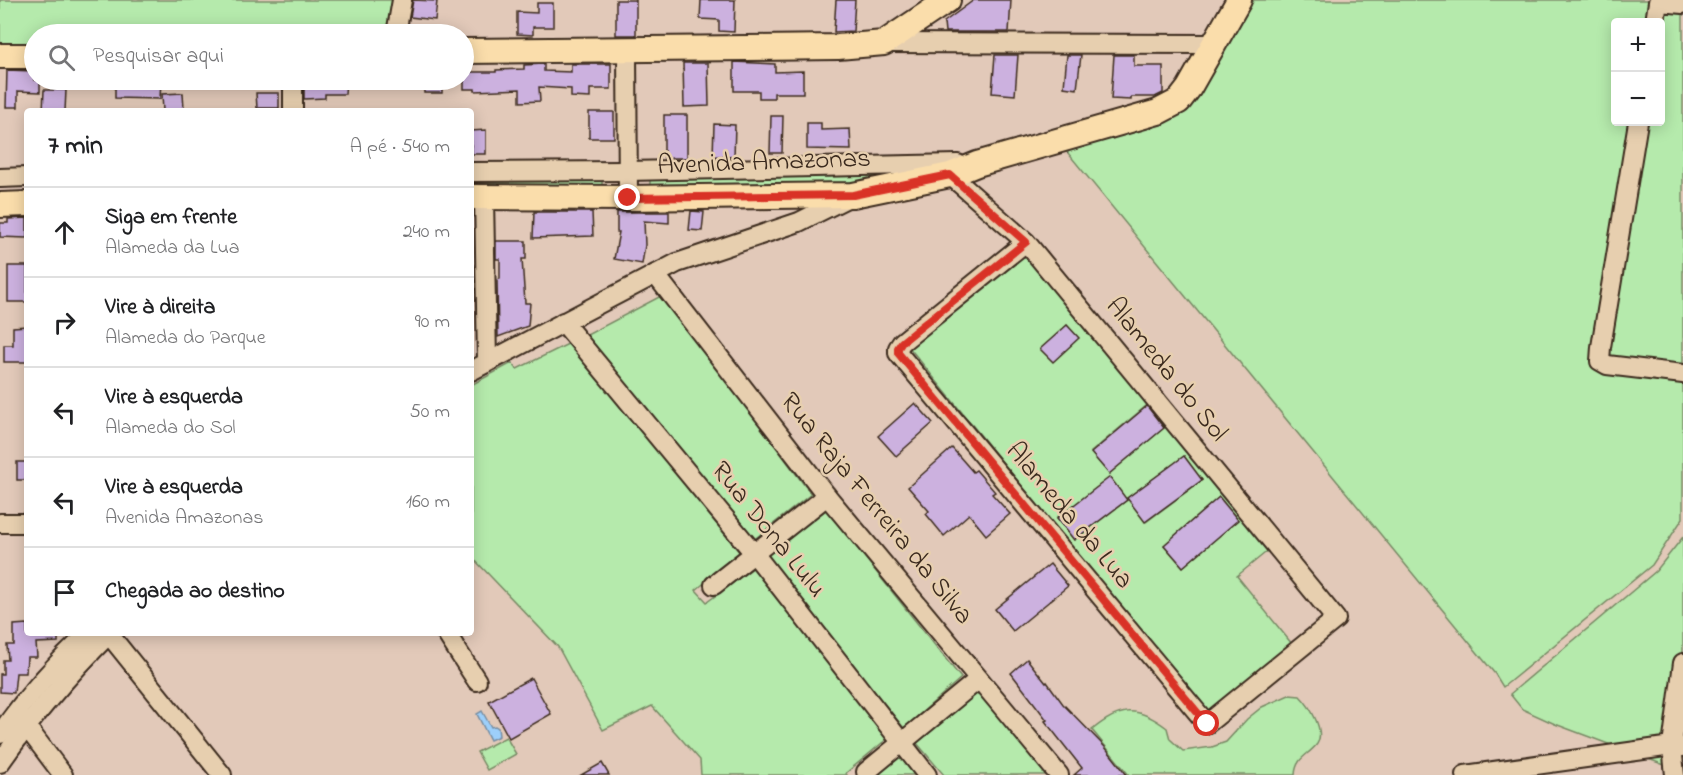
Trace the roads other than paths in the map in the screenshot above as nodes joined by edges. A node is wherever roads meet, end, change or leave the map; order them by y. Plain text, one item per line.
1 (402, 0) edge
2 (948, 0) edge
3 (1239, 0) edge
4 (1683, 4) edge
5 (1656, 18) edge
6 (398, 24) edge
7 (884, 43) junction
8 (1216, 44) junction
9 (627, 50) junction
10 (474, 51) edge
11 (0, 56) edge
12 (24, 56) edge
13 (293, 90) edge
14 (293, 108) edge
15 (1637, 126) edge
16 (948, 169) junction
17 (627, 171) junction
18 (474, 172) edge
19 (24, 177) edge
20 (0, 178) edge
21 (853, 195) junction
22 (478, 197) edge
23 (628, 198) junction
24 (24, 204) edge
25 (0, 205) edge
26 (1026, 242) junction
27 (655, 274) junction
28 (563, 322) junction
29 (487, 361) junction
30 (474, 368) edge
31 (1683, 374) edge
32 (827, 496) junction
33 (0, 523) edge
34 (24, 523) edge
35 (753, 552) junction
36 (714, 585) dead end
37 (64, 636) edge
38 (86, 636) edge
39 (107, 636) edge
40 (111, 636) edge
41 (448, 636) edge
42 (64, 655) junction
43 (1683, 663) edge
44 (980, 680) junction
45 (477, 681) dead end
46 (20, 719) junction
47 (1207, 724) joint
48 (0, 734) edge
49 (900, 743) junction
50 (1678, 746) edge
51 (0, 763) edge
52 (866, 772) dead end
53 (63, 775) edge
54 (222, 775) edge
55 (927, 775) edge
56 (1059, 775) edge
57 (1466, 775) edge
58 (1675, 775) edge

1 - 6 street
2 - 7 main road
3 - 8 main road
4 - 5 street
7 - 8 street
7 - 9 main road
8 - 16 main road
9 - 10 main road
9 - 17 street
11 - 12 main road
13 - 14 street
15 - 31 street
16 - 17 street, Avenida Amazonas
16 - 21 main road, Avenida Amazonas
16 - 26 street, Alameda do Sol
17 - 18 street, Avenida Amazonas
17 - 23 street
19 - 20 street
21 - 23 main road, Avenida Amazonas
21 - 27 street
22 - 23 main road, Avenida Amazonas
22 - 29 street
24 - 25 main road
26 - 47 street, Alameda da Lua
26 - 47 street, Alameda do Sol
27 - 28 street
27 - 32 street, Rua Raja Ferreira da Silva
28 - 29 street
28 - 35 street, Rua Dona Lulu
29 - 30 street
32 - 35 street
32 - 44 street, Rua Raja Ferreira da Silva
33 - 34 street
35 - 36 street
35 - 49 street, Rua Dona Lulu
37 - 42 street
38 - 42 street
39 - 46 street
40 - 54 street
41 - 45 street
42 - 46 street
43 - 50 street
44 - 49 street
44 - 56 street, Rua Raja Ferreira da Silva
46 - 48 street
46 - 51 street
46 - 53 street
49 - 52 street
49 - 55 street, Rua Dona Lulu
50 - 57 street
50 - 58 street

